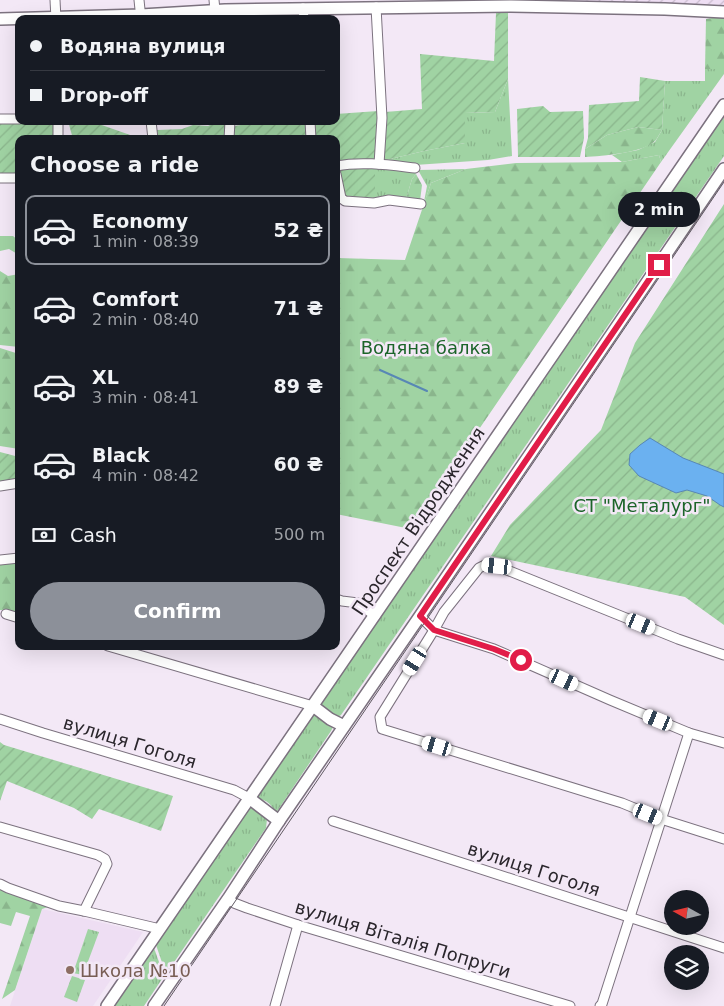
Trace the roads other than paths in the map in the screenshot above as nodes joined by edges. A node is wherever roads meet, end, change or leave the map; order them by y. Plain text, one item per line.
1 (55, 0) edge
2 (139, 0) edge
3 (376, 7) junction
4 (220, 10) edge
5 (724, 12) edge
6 (304, 14) edge
7 (56, 15) edge
8 (141, 15) edge
9 (164, 15) edge
10 (0, 19) edge
11 (15, 19) edge
12 (724, 105) edge
13 (0, 119) edge
14 (15, 119) edge
15 (380, 164) junction
16 (340, 165) edge
17 (415, 168) dead end
18 (724, 169) edge
19 (0, 178) edge
20 (15, 178) edge
21 (340, 193) edge
22 (421, 204) dead end
23 (15, 484) edge
24 (0, 486) edge
25 (15, 558) edge
26 (0, 560) edge
27 (340, 600) edge
28 (6, 614) dead end
29 (374, 616) junction
30 (420, 616) junction
31 (15, 617) edge
32 (434, 630) junction
33 (122, 650) edge
34 (724, 655) edge
35 (312, 706) junction
36 (0, 719) edge
37 (344, 726) junction
38 (689, 733) junction
39 (724, 743) edge
40 (249, 798) junction
41 (661, 819) junction
42 (279, 821) junction
43 (333, 821) dead end
44 (0, 827) edge
45 (724, 839) edge
46 (0, 884) edge
47 (228, 899) junction
48 (84, 911) junction
49 (631, 917) junction
50 (298, 925) junction
51 (160, 929) junction
52 (724, 948) edge
53 (107, 1006) edge
54 (154, 1006) edge
55 (275, 1006) edge
56 (570, 1006) edge
57 (600, 1006) edge

1 - 7 street
2 - 8 street
3 - 5 main road
3 - 6 main road
3 - 15 street
4 - 6 main road
4 - 9 main road
10 - 11 main road
12 - 29 main road, Проспект Відродження
13 - 14 street
15 - 16 street
15 - 17 street
18 - 30 main road
19 - 20 street
21 - 22 street
23 - 24 street
25 - 26 street
27 - 29 street
28 - 31 street
29 - 35 main road, Проспект Відродження
30 - 32 street
30 - 37 main road
32 - 34 street
32 - 38 street
32 - 41 street
33 - 35 street
35 - 37 main road
35 - 40 main road, Проспект Відродження
36 - 40 street, вулиця Гоголя
37 - 42 main road
38 - 39 street
38 - 41 street
40 - 42 main road
40 - 51 main road, Проспект Відродження
41 - 45 street
41 - 49 street
42 - 47 main road
43 - 49 street, вулиця Гоголя
44 - 48 street
46 - 48 street
47 - 50 street, вулиця Віталія Попруги
47 - 54 main road
48 - 51 street
49 - 52 street, вулиця Гоголя
49 - 57 street
50 - 55 street
50 - 56 street, вулиця Віталія Попруги
51 - 53 main road, Проспект Відродження

